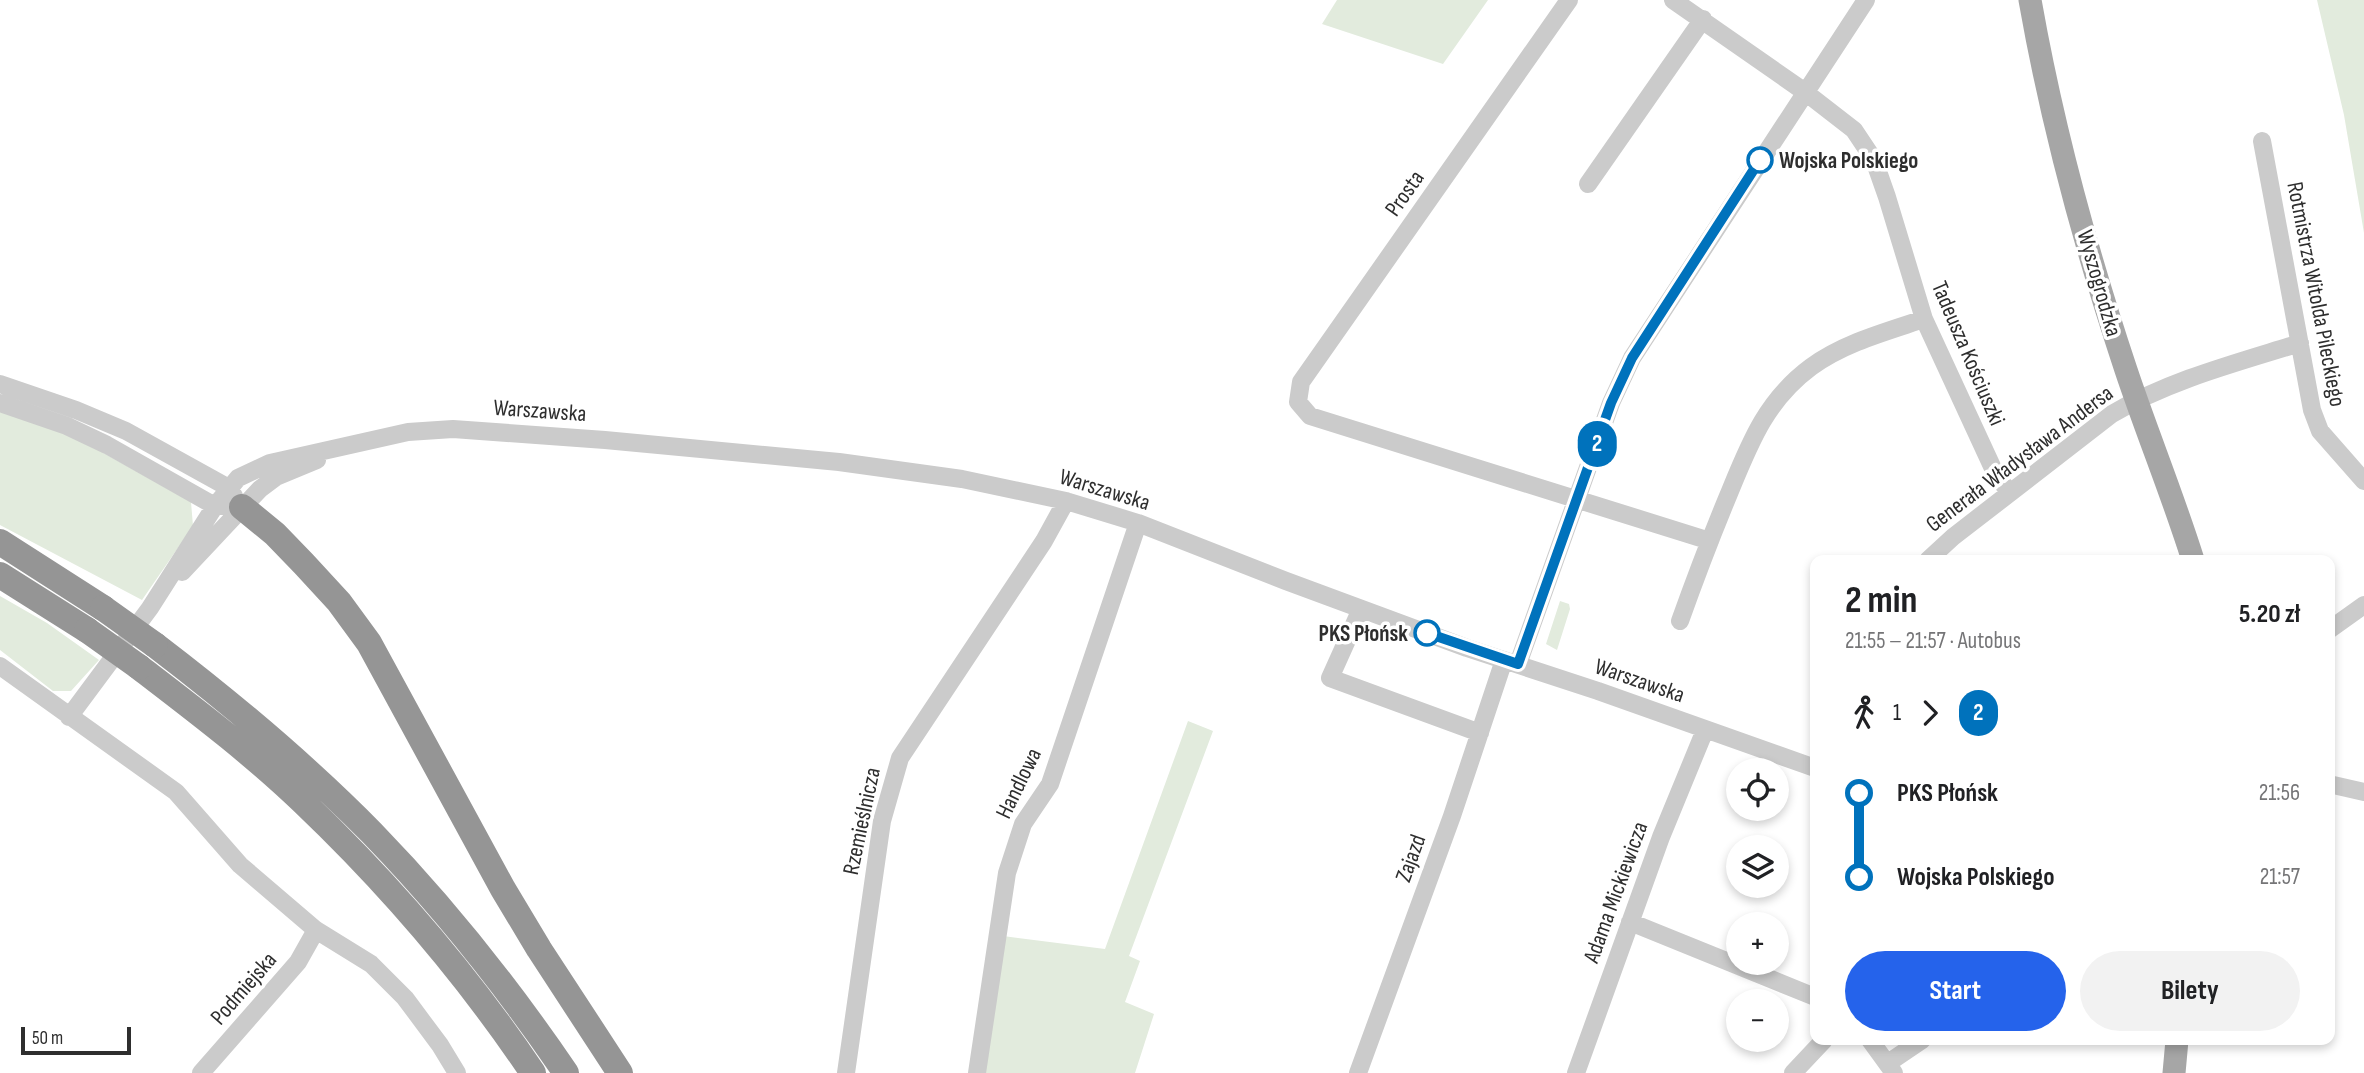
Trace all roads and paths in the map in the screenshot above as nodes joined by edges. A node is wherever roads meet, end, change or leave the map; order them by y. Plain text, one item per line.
1 (1569, 0) edge
2 (1674, 0) edge
3 (1867, 0) edge
4 (2030, 0) edge
5 (1703, 19) junction
6 (1805, 92) junction
7 (2262, 141) dead end
8 (1588, 184) dead end
9 (1924, 319) junction
10 (2300, 343) junction
11 (0, 384) edge
12 (2137, 399) junction
13 (0, 403) edge
14 (2364, 481) edge
15 (2010, 493) junction
16 (235, 498) junction
17 (1578, 499) junction
18 (1066, 501) junction
19 (215, 506) junction
20 (1138, 523) junction
21 (1710, 541) junction
22 (0, 542) edge
23 (1933, 555) edge
24 (2191, 555) edge
25 (0, 575) edge
26 (2364, 605) edge
27 (150, 608) junction
28 (1361, 608) junction
29 (1680, 621) dead end
30 (2337, 625) edge
31 (1511, 662) junction
32 (0, 666) edge
33 (69, 716) junction
34 (1705, 730) junction
35 (1480, 733) junction
36 (1810, 766) edge
37 (2335, 786) edge
38 (2364, 792) edge
39 (1630, 922) junction
40 (316, 930) junction
41 (1810, 995) edge
42 (1819, 1045) edge
43 (1874, 1045) edge
44 (1916, 1045) edge
45 (2177, 1045) edge
46 (1891, 1068) edge
47 (201, 1073) edge
48 (457, 1073) edge
49 (533, 1073) edge
50 (566, 1073) edge
51 (620, 1073) edge
52 (846, 1073) edge
53 (977, 1073) edge
54 (1358, 1073) edge
55 (1576, 1073) edge
56 (1793, 1073) edge
57 (2174, 1073) edge

1 - 17 street, Prosta
2 - 5 street, Tadeusza Kościuszki
3 - 6 street
4 - 12 main road, Wyszogrodzka
5 - 6 street, Tadeusza Kościuszki
5 - 8 street
6 - 9 street, Tadeusza Kościuszki
6 - 17 street
7 - 10 street, Rotmistrza Witolda Pileckiego
9 - 15 street, Tadeusza Kościuszki
9 - 21 street
10 - 12 street, Generała Władysława Andersa
10 - 14 street, Rotmistrza Witolda Pileckiego
11 - 16 street
12 - 15 street, Generała Władysława Andersa
12 - 24 main road, Wyszogrodzka
13 - 19 street
15 - 23 street, Generała Władysława Andersa
16 - 18 street, Warszawska
16 - 19 street
16 - 27 street, Warszawska
16 - 51 highway
17 - 21 street
17 - 31 street
18 - 20 street, Warszawska
18 - 52 street, Rzemieślnicza
19 - 27 street
20 - 28 street, Warszawska
20 - 53 street, Handlowa
21 - 29 street
22 - 50 highway, bridge
25 - 49 highway, bridge
26 - 30 street
27 - 33 street
28 - 31 street, Warszawska
28 - 35 street
31 - 34 street, Warszawska
31 - 35 street, Zajazd
32 - 33 street
33 - 40 street
34 - 36 street, Warszawska
34 - 39 street, Adama Mickiewicza
35 - 54 street, Zajazd
37 - 38 street
39 - 41 street
39 - 55 street, Adama Mickiewicza
40 - 47 street, Podmiejska
40 - 48 street
42 - 56 street
43 - 46 street
44 - 46 street
45 - 57 main road

